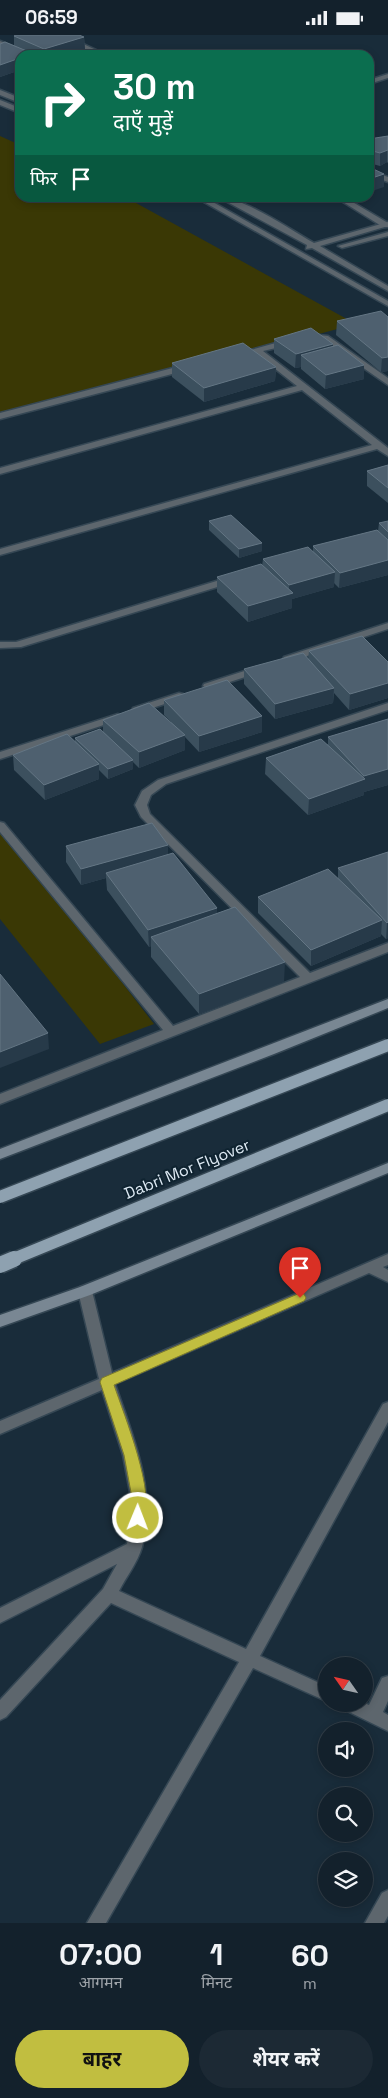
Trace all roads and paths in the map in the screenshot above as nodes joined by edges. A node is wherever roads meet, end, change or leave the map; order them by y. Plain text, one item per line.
1 (58, 35) edge
2 (78, 35) edge
3 (67, 39) junction
4 (0, 43) edge
5 (17, 50) edge
6 (92, 50) edge
7 (388, 76) edge
8 (374, 80) edge
9 (0, 92) edge
10 (15, 99) edge
11 (0, 102) edge
12 (15, 109) edge
13 (388, 171) edge
14 (374, 173) edge
15 (374, 174) edge
16 (388, 180) edge
17 (207, 202) edge
18 (231, 202) edge
19 (347, 202) edge
20 (387, 225) edge
21 (388, 234) edge
22 (314, 246) junction
23 (294, 251) junction
24 (321, 252) junction
25 (306, 257) junction
26 (388, 289) edge
27 (388, 304) edge
28 (256, 350) junction
29 (227, 357) edge
30 (199, 365) edge
31 (388, 382) edge
32 (304, 387) junction
33 (0, 416) edge
34 (379, 446) junction
35 (388, 453) edge
36 (0, 471) edge
37 (0, 553) edge
38 (245, 575) edge
39 (388, 626) edge
40 (0, 645) edge
41 (388, 706) edge
42 (0, 756) edge
43 (0, 825) edge
44 (388, 947) edge
45 (308, 979) junction
46 (388, 1003) edge
47 (171, 1032) junction
48 (388, 1045) edge
49 (0, 1099) edge
50 (388, 1105) edge
51 (0, 1154) edge
52 (388, 1168) edge
53 (0, 1197) edge
54 (388, 1259) edge
55 (0, 1265) edge
56 (370, 1267) junction
57 (388, 1277) edge
58 (85, 1291) junction
59 (0, 1321) edge
60 (107, 1382) junction
61 (388, 1408) edge
62 (0, 1428) edge
63 (134, 1548) junction
64 (109, 1594) junction
65 (0, 1616) edge
66 (249, 1659) junction
67 (388, 1683) edge
68 (318, 1690) edge
69 (0, 1713) edge
70 (373, 1714) joint
71 (388, 1723) edge
72 (388, 1899) edge
73 (96, 1923) edge
74 (374, 1923) edge

1 - 3 street
2 - 3 street
3 - 6 street
4 - 5 street
7 - 8 street
9 - 10 street
11 - 12 street
13 - 14 street
15 - 16 street
17 - 23 street
18 - 22 street
19 - 20 street
20 - 22 street
21 - 24 street
22 - 23 street
22 - 24 street
23 - 25 street
24 - 25 street
24 - 26 street
25 - 27 street
28 - 29 street
28 - 31 street
28 - 32 street
30 - 33 street
32 - 34 street
32 - 36 street
34 - 35 street
34 - 37 street
38 - 40 street
39 - 42 street
41 - 45 street
43 - 47 street
44 - 45 street
45 - 47 street
46 - 51 main road
47 - 49 street
48 - 53 main road, bridge
50 - 55 main road, Dabri Mor Flyover, bridge
52 - 58 main road
54 - 56 street
56 - 57 street
56 - 60 street
58 - 59 main road
58 - 60 street
60 - 62 street
60 - 63 street
61 - 66 street
63 - 64 street
63 - 65 street
64 - 66 street
64 - 69 street
66 - 68 street
66 - 73 street
67 - 70 street
70 - 71 street
72 - 74 street

